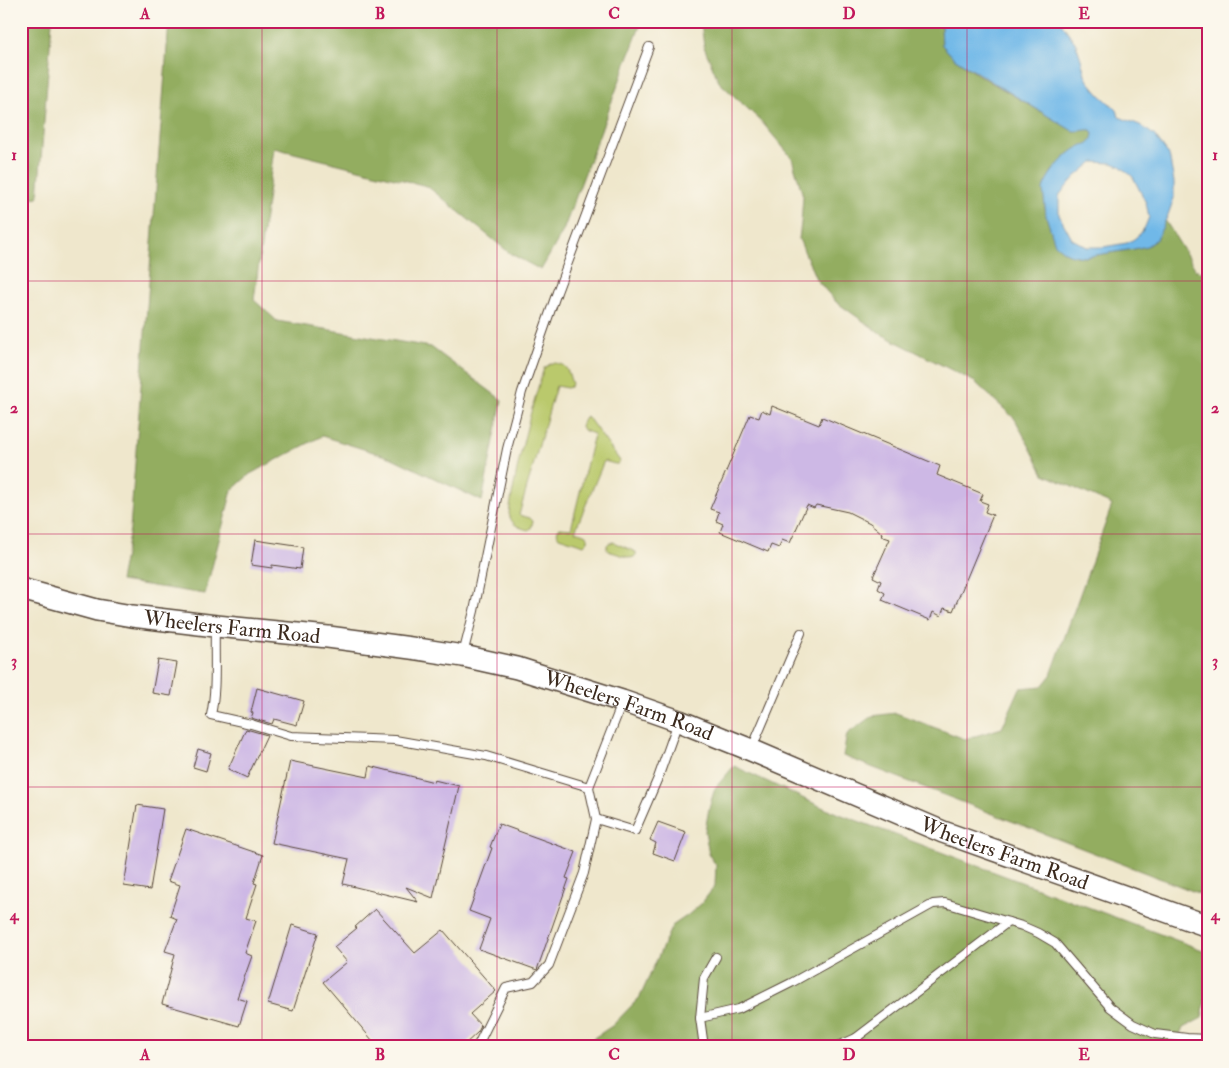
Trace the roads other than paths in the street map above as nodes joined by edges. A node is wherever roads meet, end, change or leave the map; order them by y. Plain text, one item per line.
1 (649, 47) dead end
2 (21, 589) edge
3 (216, 626) junction
4 (801, 633) dead end
5 (463, 656) junction
6 (622, 701) junction
7 (679, 721) junction
8 (751, 750) junction
9 (589, 787) junction
10 (596, 819) junction
11 (1008, 922) junction
12 (1208, 926) edge
13 (716, 957) dead end
14 (700, 1018) junction
15 (856, 1038) junction
16 (1208, 1038) edge
17 (477, 1047) edge
18 (704, 1047) edge
19 (836, 1047) edge
20 (862, 1047) edge

1 - 5 lane
2 - 3 main road, Wheelers Farm Road
3 - 5 main road, Wheelers Farm Road
3 - 9 lane
4 - 8 lane
5 - 6 main road, Wheelers Farm Road
6 - 7 main road, Wheelers Farm Road
6 - 9 lane
7 - 8 main road, Wheelers Farm Road
7 - 10 lane
8 - 12 main road, Wheelers Farm Road
9 - 10 lane
10 - 17 lane
11 - 14 lane
11 - 15 lane
11 - 16 lane
13 - 14 lane
14 - 18 lane
15 - 19 lane
15 - 20 lane

